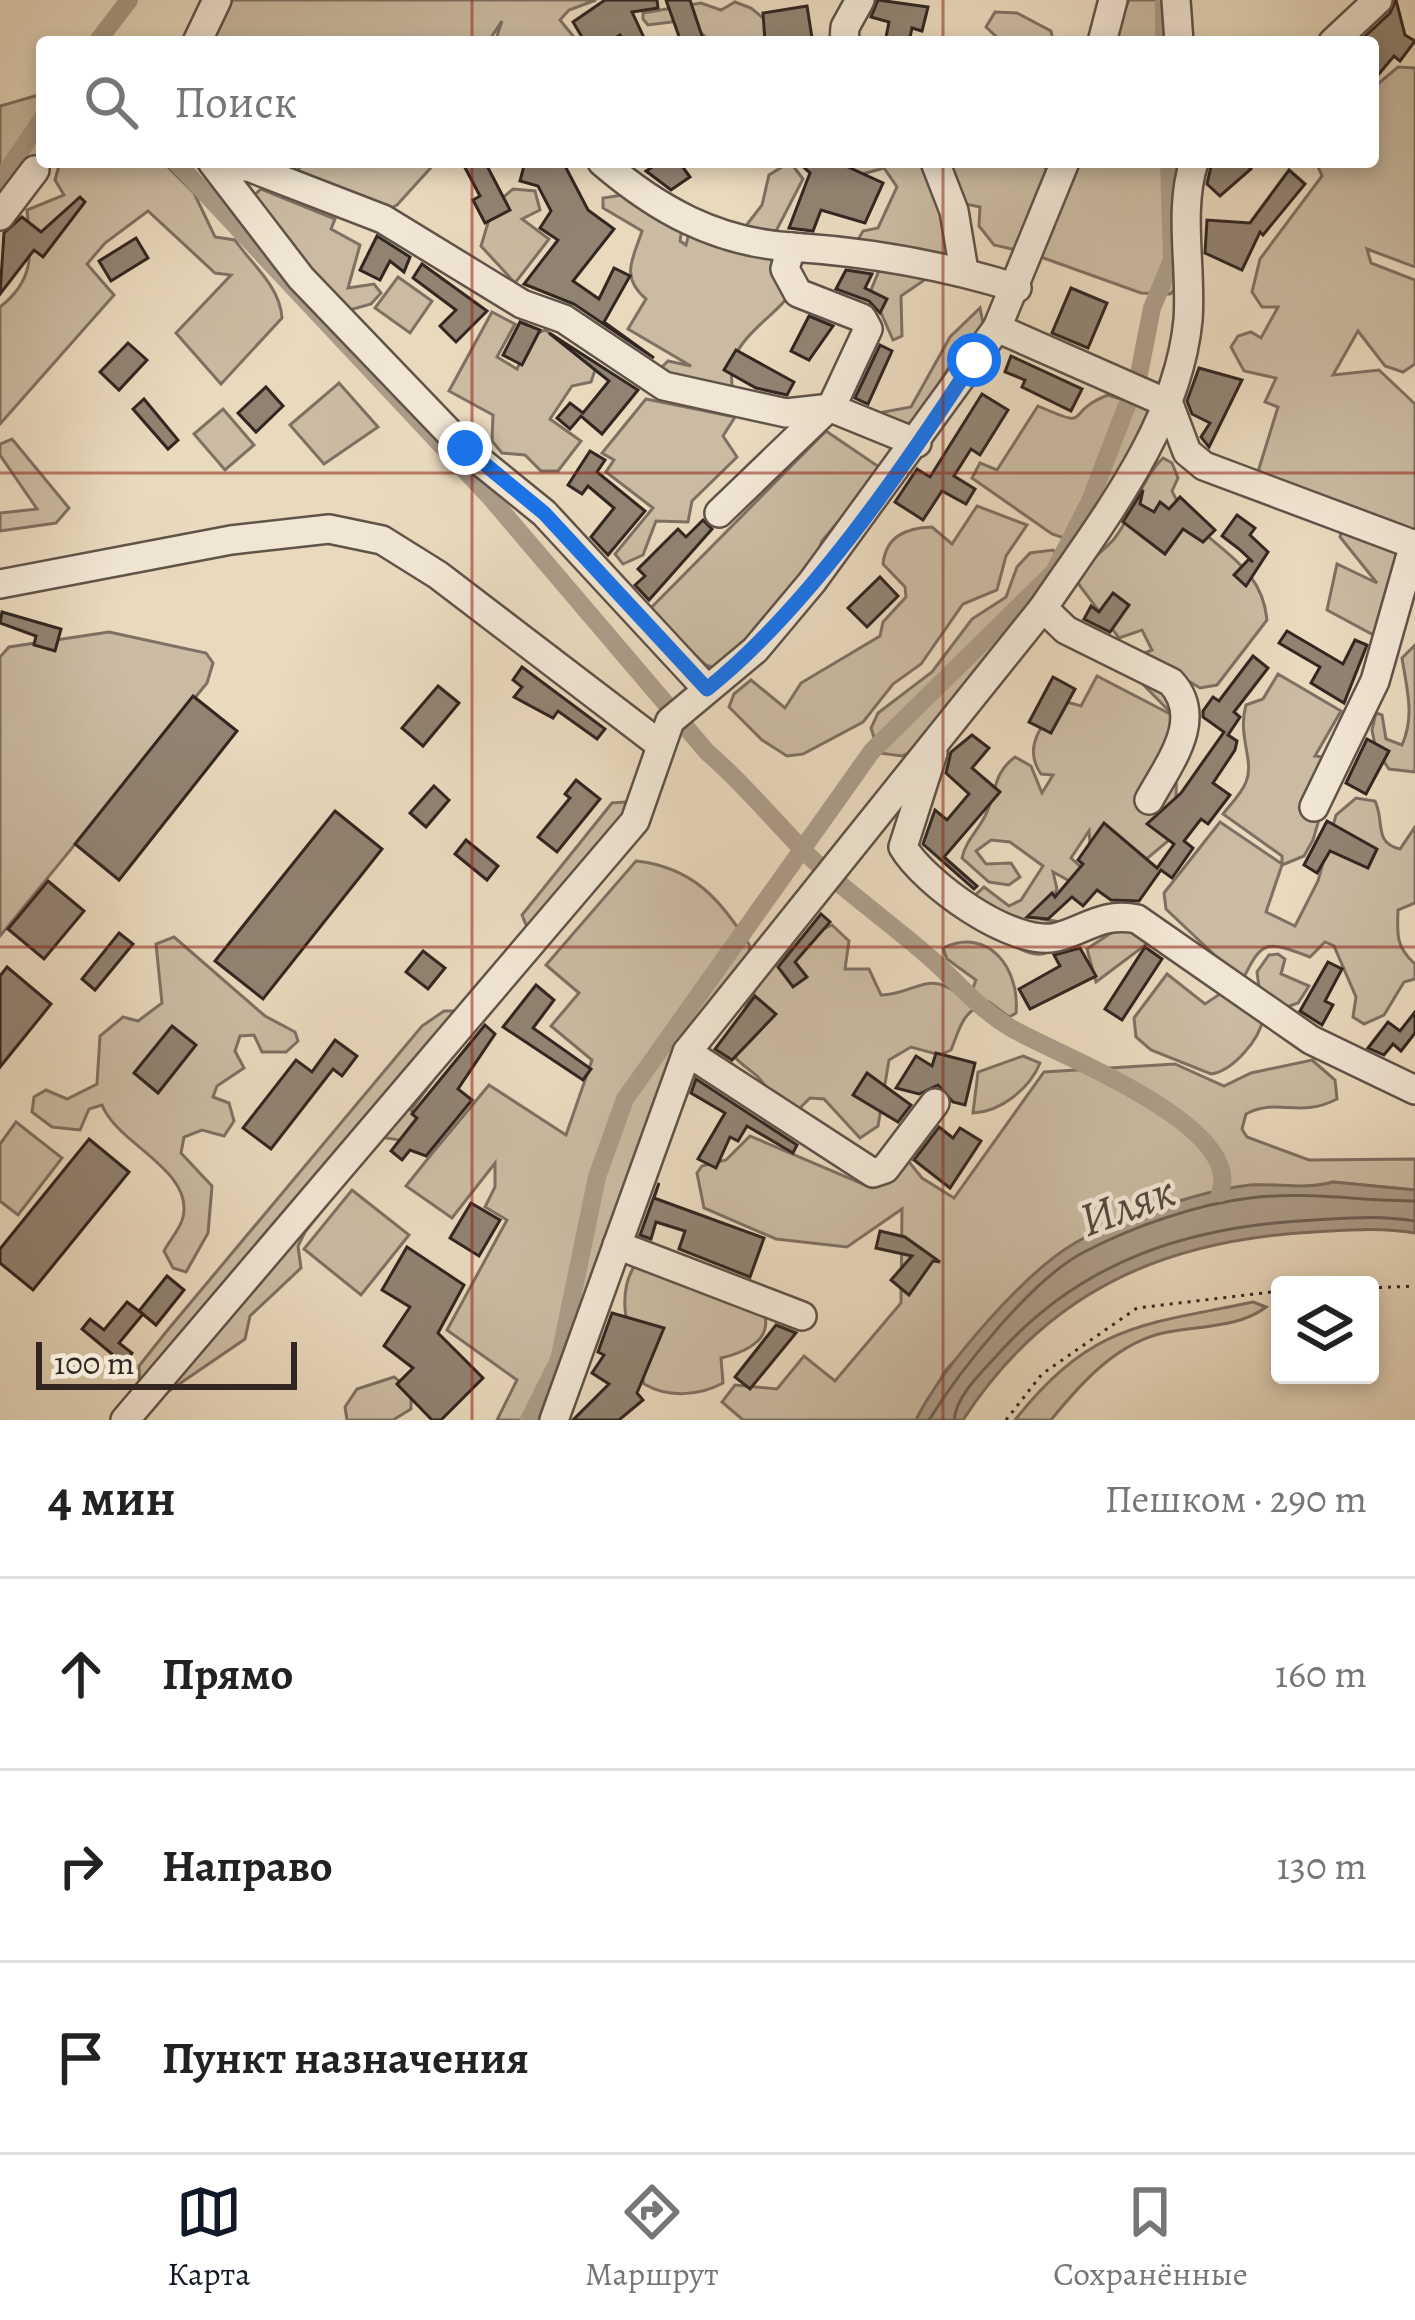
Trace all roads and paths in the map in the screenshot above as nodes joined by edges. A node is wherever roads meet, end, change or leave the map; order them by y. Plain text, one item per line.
1 (217, 0) edge
2 (860, 0) edge
3 (1113, 0) edge
4 (1176, 0) edge
5 (1378, 0) edge
6 (200, 36) edge
7 (844, 36) edge
8 (1104, 36) edge
9 (1179, 36) edge
10 (1339, 36) edge
11 (219, 168) edge
12 (251, 168) edge
13 (619, 168) edge
14 (937, 168) edge
15 (1063, 168) edge
16 (1193, 168) edge
17 (35, 170) dead end
18 (0, 216) edge
19 (790, 247) junction
20 (964, 272) junction
21 (1017, 288) junction
22 (997, 328) junction
23 (1169, 404) junction
24 (829, 409) junction
25 (917, 442) junction
26 (718, 513) dead end
27 (1414, 544) edge
28 (3, 587) edge
29 (1043, 608) junction
30 (681, 714) junction
31 (940, 731) junction
32 (1149, 800) dead end
33 (1314, 807) dead end
34 (687, 1052) junction
35 (1415, 1090) edge
36 (935, 1103) dead end
37 (617, 1245) junction
38 (1415, 1286) edge
39 (1379, 1288) edge
40 (1271, 1292) edge
41 (802, 1316) dead end
42 (153, 1388) junction
43 (125, 1420) edge
44 (158, 1420) edge
45 (554, 1420) edge
46 (1006, 1420) edge

1 - 6 street
2 - 7 street
3 - 8 street
4 - 9 street
5 - 10 street
11 - 30 street
12 - 24 street
13 - 19 street
14 - 20 street
15 - 21 street
16 - 23 street
17 - 18 street
19 - 20 street
19 - 24 street
20 - 21 street
21 - 22 street
22 - 23 street
22 - 25 street
23 - 27 street
23 - 29 street
24 - 25 street
24 - 26 street
25 - 30 street
27 - 33 street
28 - 30 street
29 - 31 street
29 - 32 street
30 - 42 street
31 - 34 street
31 - 35 street
34 - 36 street
34 - 37 street
37 - 41 street
37 - 45 street
38 - 39 path
40 - 46 path
42 - 43 street
42 - 44 street

